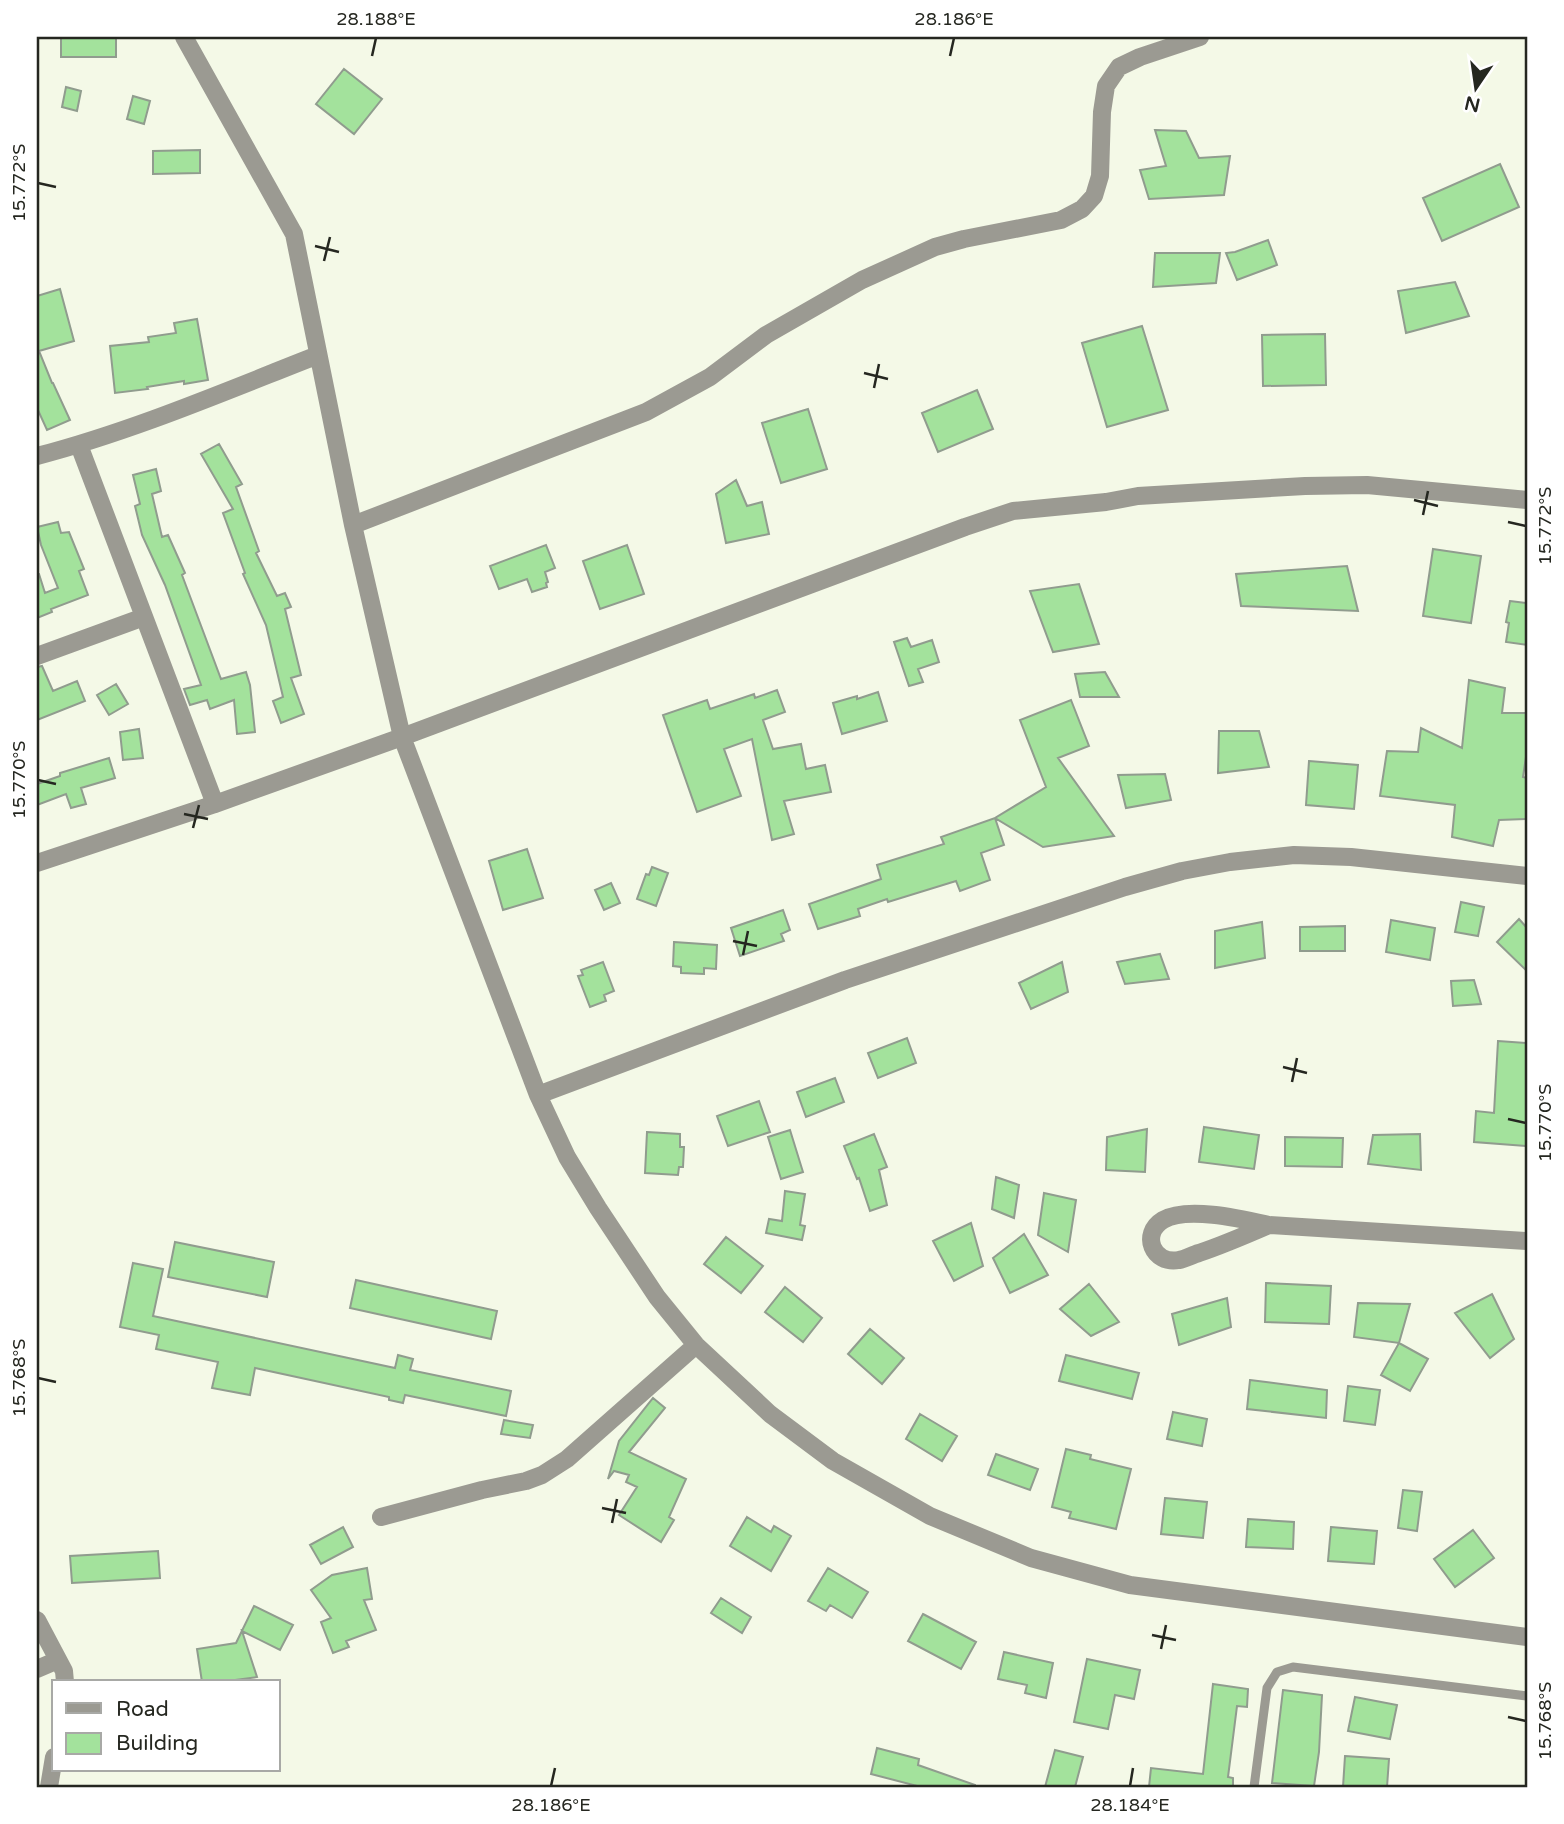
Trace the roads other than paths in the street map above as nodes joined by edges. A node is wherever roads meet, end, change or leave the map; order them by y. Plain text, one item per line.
1 (184, 37) edge
2 (1200, 37) edge
3 (318, 355) junction
4 (79, 445) junction
5 (37, 456) edge
6 (1527, 500) edge
7 (353, 525) junction
8 (144, 617) junction
9 (37, 656) edge
10 (402, 737) junction
11 (215, 804) junction
12 (37, 863) edge
13 (1527, 876) edge
14 (538, 1095) junction
15 (1269, 1225) junction
16 (1527, 1241) edge
17 (696, 1345) junction
18 (381, 1517) dead end
19 (37, 1620) edge
20 (1527, 1637) edge
21 (58, 1660) junction
22 (37, 1669) edge
23 (65, 1680) edge
24 (1527, 1696) edge
25 (52, 1769) edge
26 (49, 1787) edge
27 (1254, 1787) edge

1 - 3 street
2 - 7 street
3 - 4 street
3 - 7 street
4 - 5 street
4 - 8 street
6 - 10 street
7 - 10 street
8 - 9 street
8 - 11 street
10 - 11 street
10 - 14 street
11 - 12 street
13 - 14 street
14 - 17 street
15 - 15 street
15 - 16 street
17 - 18 street
17 - 20 street
19 - 21 street
21 - 22 street
21 - 23 street
24 - 27 lane
25 - 26 street

